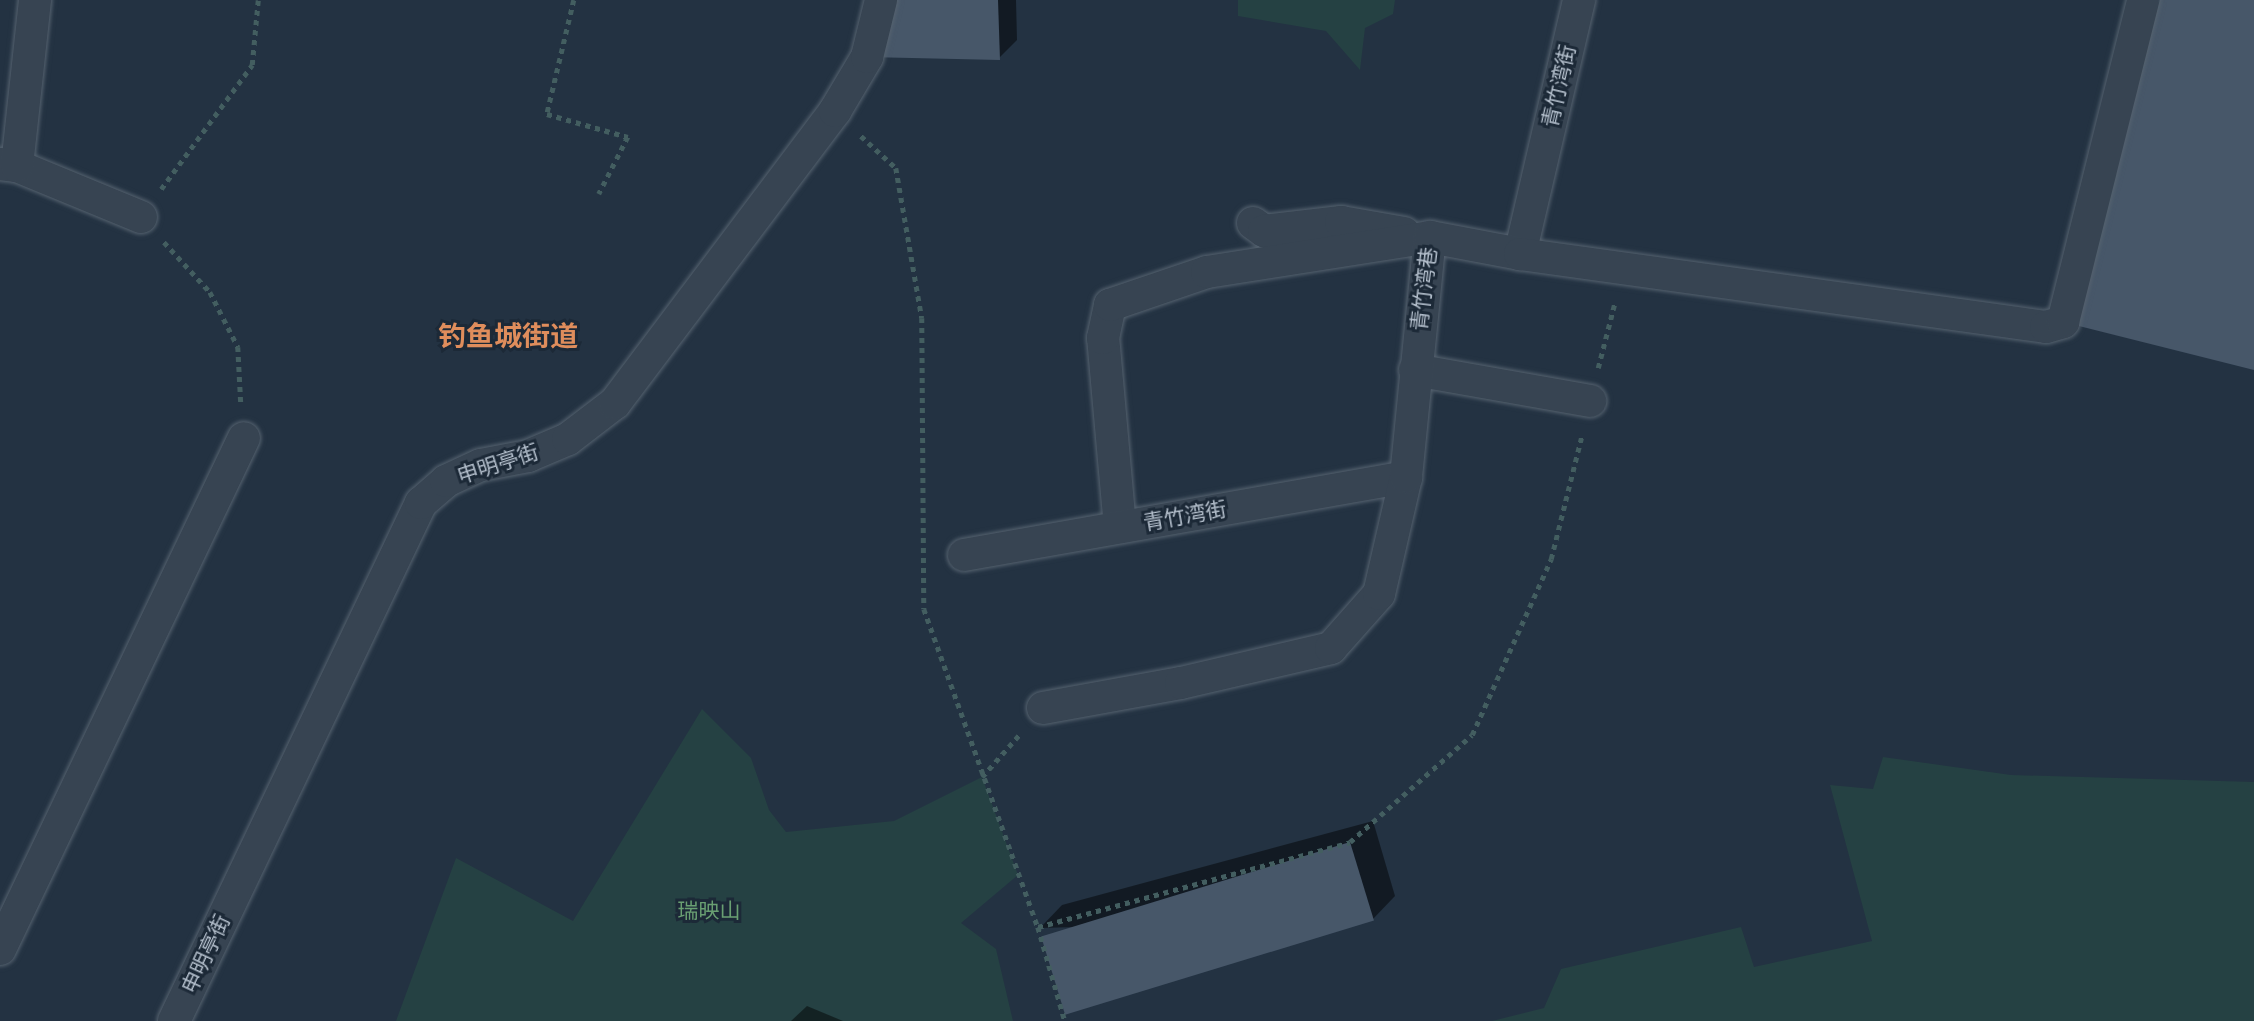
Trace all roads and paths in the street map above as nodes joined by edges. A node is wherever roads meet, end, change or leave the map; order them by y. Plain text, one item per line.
1 (35, 0) edge
2 (258, 0) edge
3 (574, 0) edge
4 (881, 0) edge
5 (1579, 0) edge
6 (2143, 0) edge
7 (8, 165) edge
8 (600, 194) dead end
9 (141, 217) junction
10 (1253, 223) dead end
11 (1430, 237) junction
12 (1520, 254) junction
13 (1415, 370) junction
14 (1590, 401) dead end
15 (244, 438) joint
16 (1406, 477) junction
17 (1564, 513) dead end
18 (1120, 527) junction
19 (964, 555) dead end
20 (1043, 708) joint
21 (982, 777) dead end
22 (1038, 928) dead end
23 (0, 949) edge
24 (174, 1021) edge

1 - 7 street
2 - 9 path
3 - 8 path
4 - 24 street, 申明亭街
5 - 12 street, 青竹湾街
6 - 12 street, 青竹湾巷
7 - 9 street
9 - 15 path
10 - 11 street
11 - 12 street, 青竹湾巷
11 - 13 street, 青竹湾巷
11 - 18 street
13 - 14 street
13 - 16 street, 青竹湾巷
15 - 23 street
16 - 18 street, 青竹湾街
16 - 20 street, 青竹湾巷
17 - 22 path
18 - 19 street, 青竹湾街
20 - 21 path

